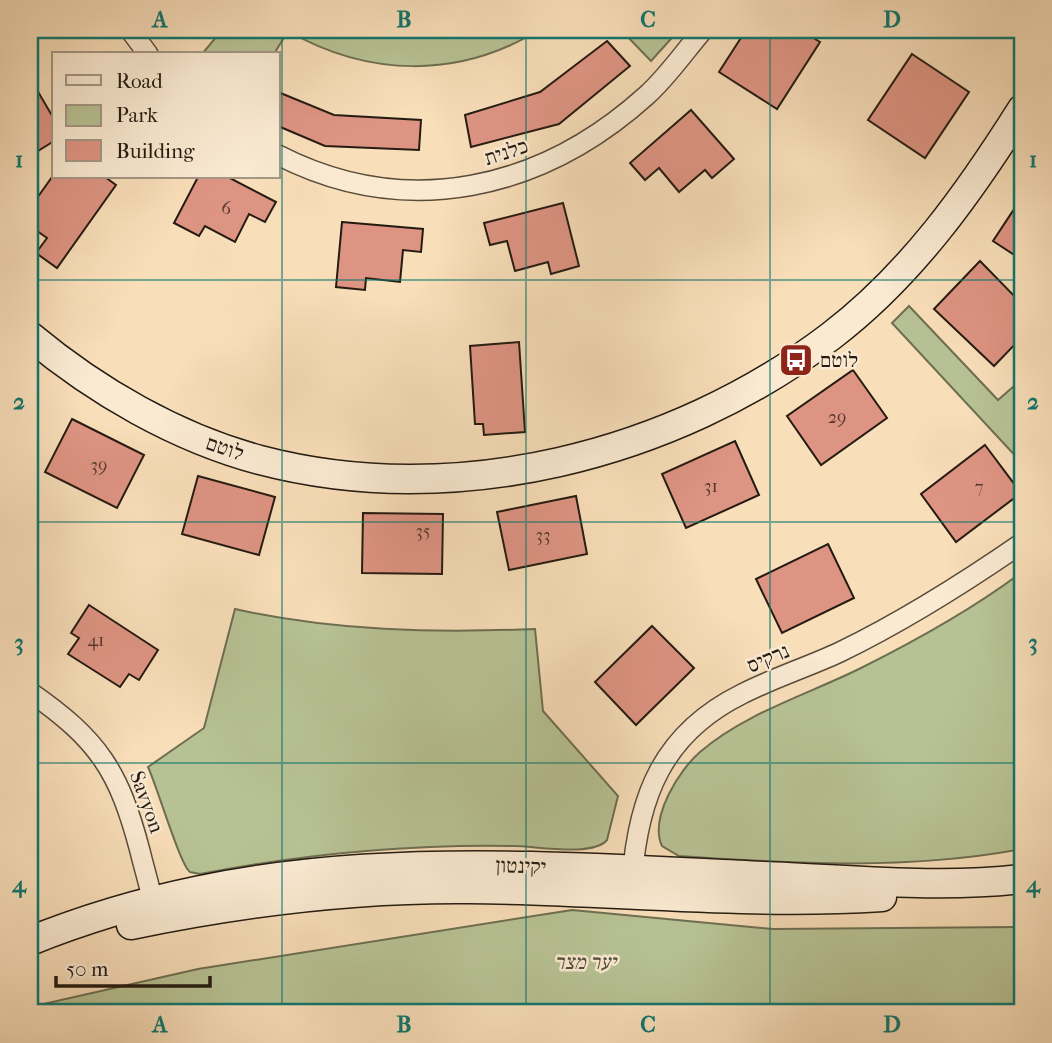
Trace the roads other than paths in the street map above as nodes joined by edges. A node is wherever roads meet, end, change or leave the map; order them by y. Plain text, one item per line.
1 (130, 30) edge
2 (702, 30) edge
3 (146, 52) edge
4 (1022, 109) edge
5 (280, 156) edge
6 (30, 336) edge
7 (1022, 543) edge
8 (30, 692) edge
9 (1022, 879) edge
10 (632, 882) junction
11 (154, 910) junction
12 (30, 941) edge
13 (30, 950) edge

1 - 3 street
2 - 5 street, כלנית
4 - 6 street, לוטם
7 - 10 street, נרקיס
8 - 11 street, Savyon
9 - 10 street, יקינטון
10 - 11 street, יקינטון
11 - 12 street, יקינטון
11 - 13 street, יקינטון

